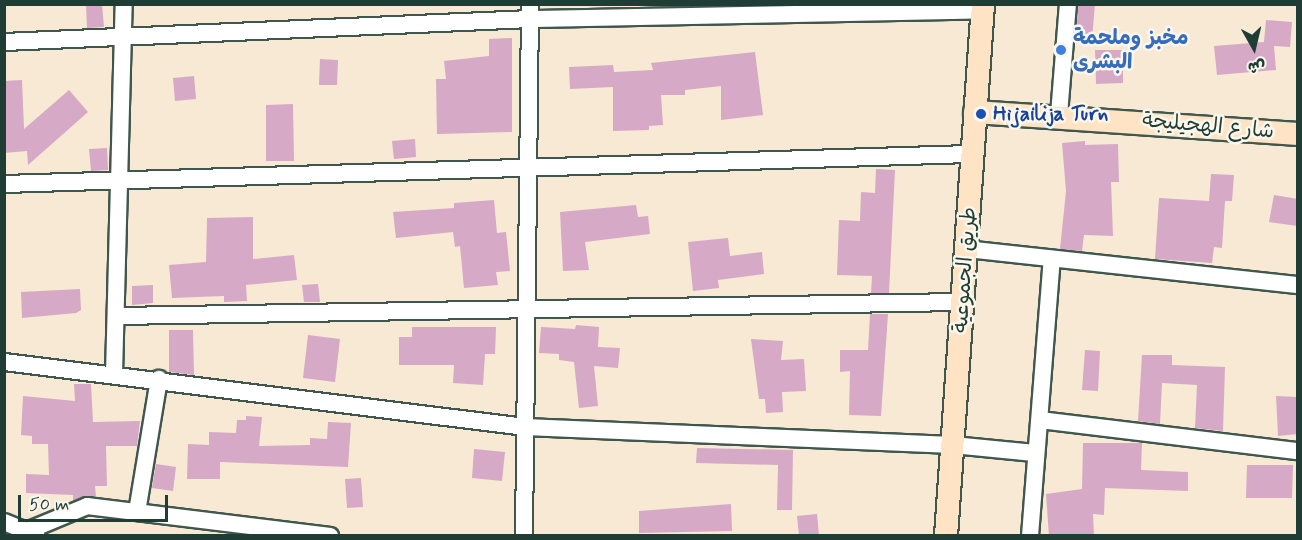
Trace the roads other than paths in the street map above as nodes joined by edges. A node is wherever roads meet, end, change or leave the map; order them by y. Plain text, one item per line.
1 (124, 4) edge
2 (1068, 4) edge
3 (982, 7) edge
4 (530, 12) edge
5 (124, 37) junction
6 (4, 42) edge
7 (975, 112) junction
8 (1059, 115) junction
9 (1298, 134) edge
10 (972, 154) junction
11 (527, 168) junction
12 (122, 181) junction
13 (4, 184) edge
14 (966, 249) junction
15 (1052, 259) junction
16 (1298, 285) edge
17 (962, 302) junction
18 (524, 310) junction
19 (117, 316) junction
20 (4, 362) edge
21 (114, 374) junction
22 (159, 379) junction
23 (1040, 420) junction
24 (525, 427) junction
25 (953, 445) junction
26 (1298, 451) edge
27 (1034, 453) junction
28 (136, 512) junction
29 (4, 522) edge
30 (32, 533) edge
31 (330, 536) edge
32 (524, 536) edge
33 (946, 536) edge
34 (1030, 536) edge

1 - 5 street
2 - 8 street
3 - 4 street
3 - 7 main road, طريق الجموعية
4 - 5 street
4 - 11 street
5 - 6 street
5 - 12 street
7 - 8 main road, شارع الهجيليجة
7 - 10 main road, طريق الجموعية
8 - 9 main road, شارع الهجيليجة
10 - 11 street
10 - 14 main road, طريق الجموعية
11 - 12 street
11 - 18 street
12 - 13 street
12 - 19 street
14 - 15 street
14 - 17 main road, طريق الجموعية
15 - 16 street
15 - 23 street
17 - 18 street
17 - 25 main road, طريق الجموعية
18 - 19 street
18 - 24 street
19 - 21 street
20 - 21 street
21 - 22 street
22 - 24 street
22 - 28 street
23 - 26 street
23 - 27 street
24 - 25 street
24 - 32 street
25 - 27 street
25 - 33 main road, طريق الجموعية
27 - 34 street
28 - 30 street
28 - 31 street
29 - 30 street

